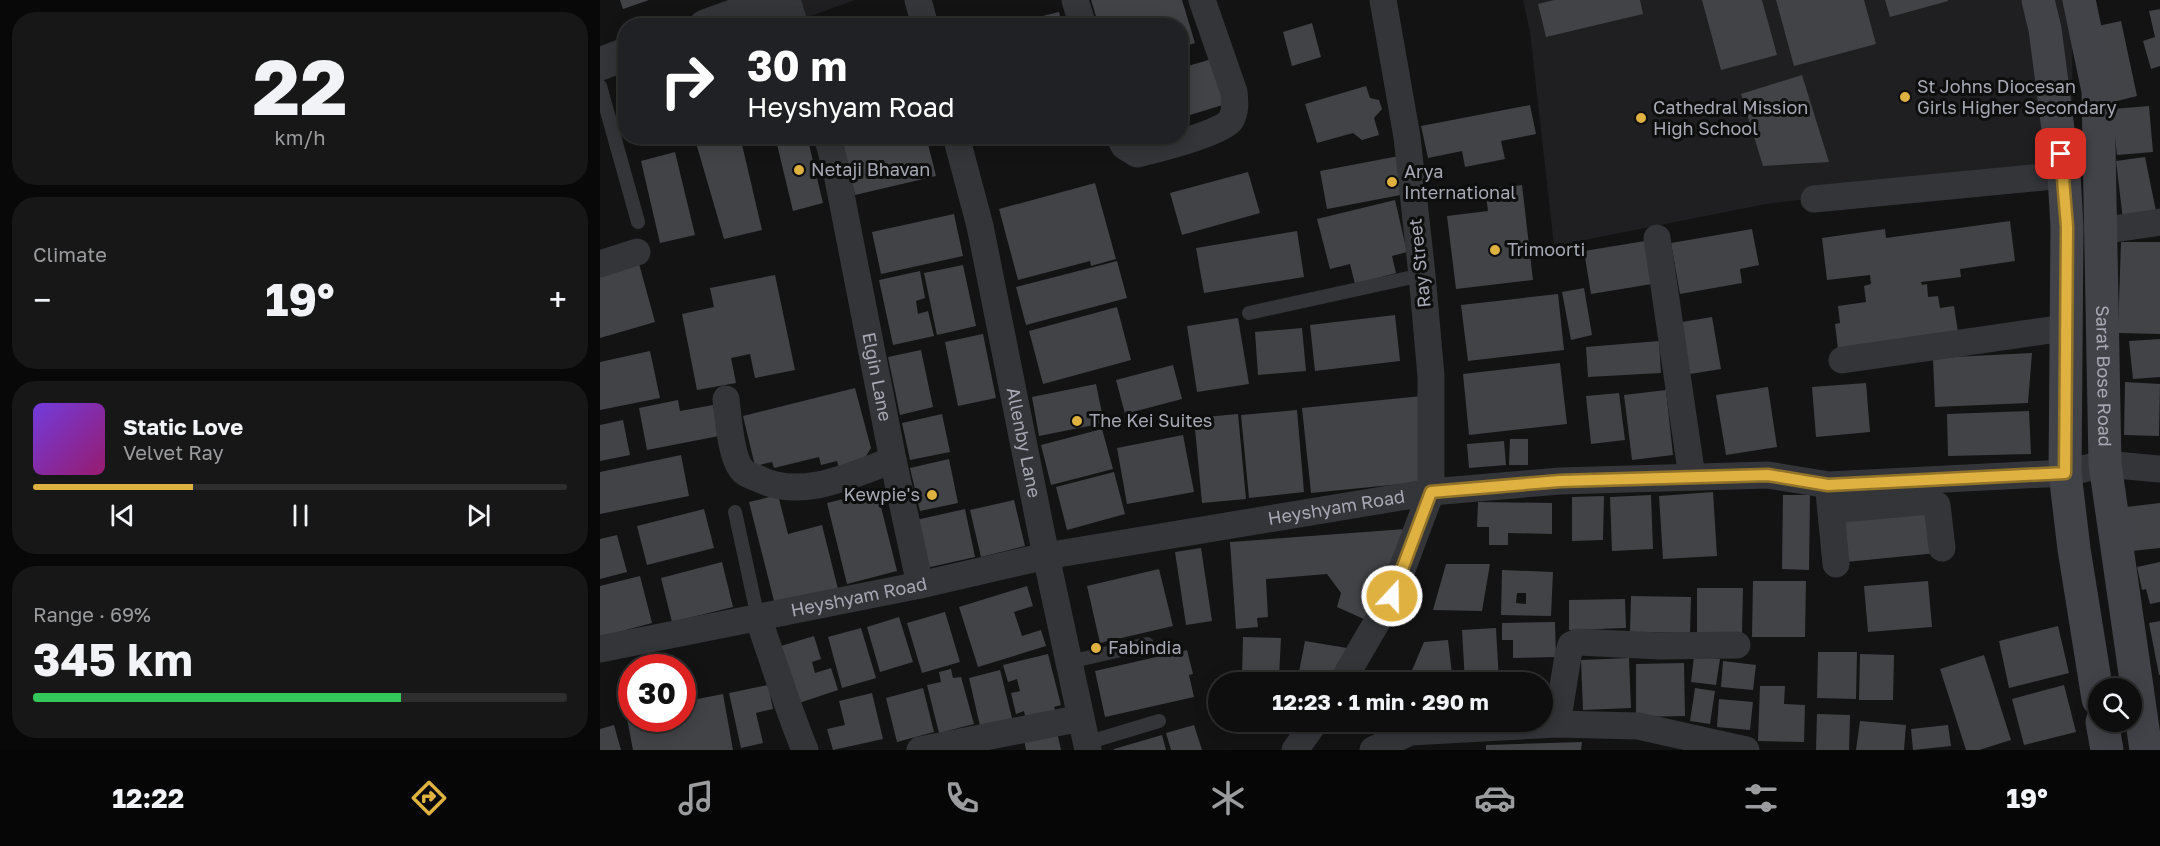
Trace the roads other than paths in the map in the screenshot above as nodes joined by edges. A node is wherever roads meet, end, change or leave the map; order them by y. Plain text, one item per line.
1 (918, 0) edge
2 (1075, 0) edge
3 (1202, 0) edge
4 (1383, 0) edge
5 (2038, 0) edge
6 (2079, 0) edge
7 (775, 1) edge
8 (727, 18) edge
9 (789, 18) edge
10 (923, 18) edge
11 (1081, 18) edge
12 (618, 57) edge
13 (600, 64) edge
14 (600, 86) edge
15 (1188, 139) edge
16 (828, 144) edge
17 (958, 144) edge
18 (1123, 144) edge
19 (1174, 144) edge
20 (2064, 175) junction
21 (1814, 199) dead end
22 (638, 222) dead end
23 (2160, 222) edge
24 (2100, 231) junction
25 (1657, 238) dead end
26 (637, 252) dead end
27 (600, 264) edge
28 (1422, 274) junction
29 (1249, 313) dead end
30 (2065, 328) junction
31 (1842, 360) dead end
32 (726, 399) dead end
33 (893, 460) junction
34 (2105, 464) junction
35 (2160, 469) edge
36 (2065, 473) junction
37 (1692, 477) junction
38 (1928, 490) junction
39 (1431, 492) junction
40 (1830, 497) junction
41 (735, 512) dead end
42 (1942, 548) dead end
43 (1046, 556) junction
44 (1836, 564) dead end
45 (920, 585) junction
46 (758, 618) junction
47 (1147, 644) dead end
48 (1737, 645) dead end
49 (600, 649) edge
50 (1069, 662) junction
51 (1348, 672) edge
52 (2095, 678) edge
53 (1159, 721) dead end
54 (1557, 724) junction
55 (1308, 732) edge
56 (2104, 732) edge
57 (1085, 737) edge
58 (1640, 738) edge
59 (2160, 742) edge
60 (805, 750) edge
61 (920, 750) edge
62 (1295, 750) edge
63 (1373, 750) edge
64 (1746, 750) edge
65 (2107, 750) edge
66 (2148, 750) edge

1 - 10 street
2 - 11 street
3 - 15 street
4 - 28 street, Ray Street
5 - 20 main road
6 - 24 main road, Sarat Bose Road
7 - 8 street
7 - 9 street
12 - 13 street
14 - 22 lane
16 - 33 street, Elgin Lane
17 - 43 street, Allenby Lane
18 - 19 street
20 - 21 street
20 - 30 main road
23 - 24 street
24 - 34 main road, Sarat Bose Road
25 - 37 street
26 - 27 street
28 - 29 lane
28 - 39 street, Ray Street
30 - 31 street
30 - 36 main road
32 - 33 street
33 - 45 street, Elgin Lane
34 - 35 street, Heyshyam Road
34 - 36 street, Heyshyam Road
34 - 66 main road, Sarat Bose Road
36 - 38 street, Heyshyam Road
36 - 52 main road
37 - 39 street, Heyshyam Road
37 - 40 street, Heyshyam Road
38 - 40 street, Heyshyam Road
38 - 42 street
39 - 43 street, Heyshyam Road
39 - 51 street
40 - 44 street
41 - 46 lane
43 - 45 street, Heyshyam Road
43 - 50 street, Allenby Lane
45 - 46 street, Heyshyam Road
46 - 49 street, Heyshyam Road
46 - 60 street
47 - 50 lane
48 - 54 street
50 - 57 street, Allenby Lane
53 - 57 lane
54 - 58 street
54 - 63 street
55 - 62 street
56 - 65 main road
57 - 61 street
58 - 64 street
59 - 66 street

